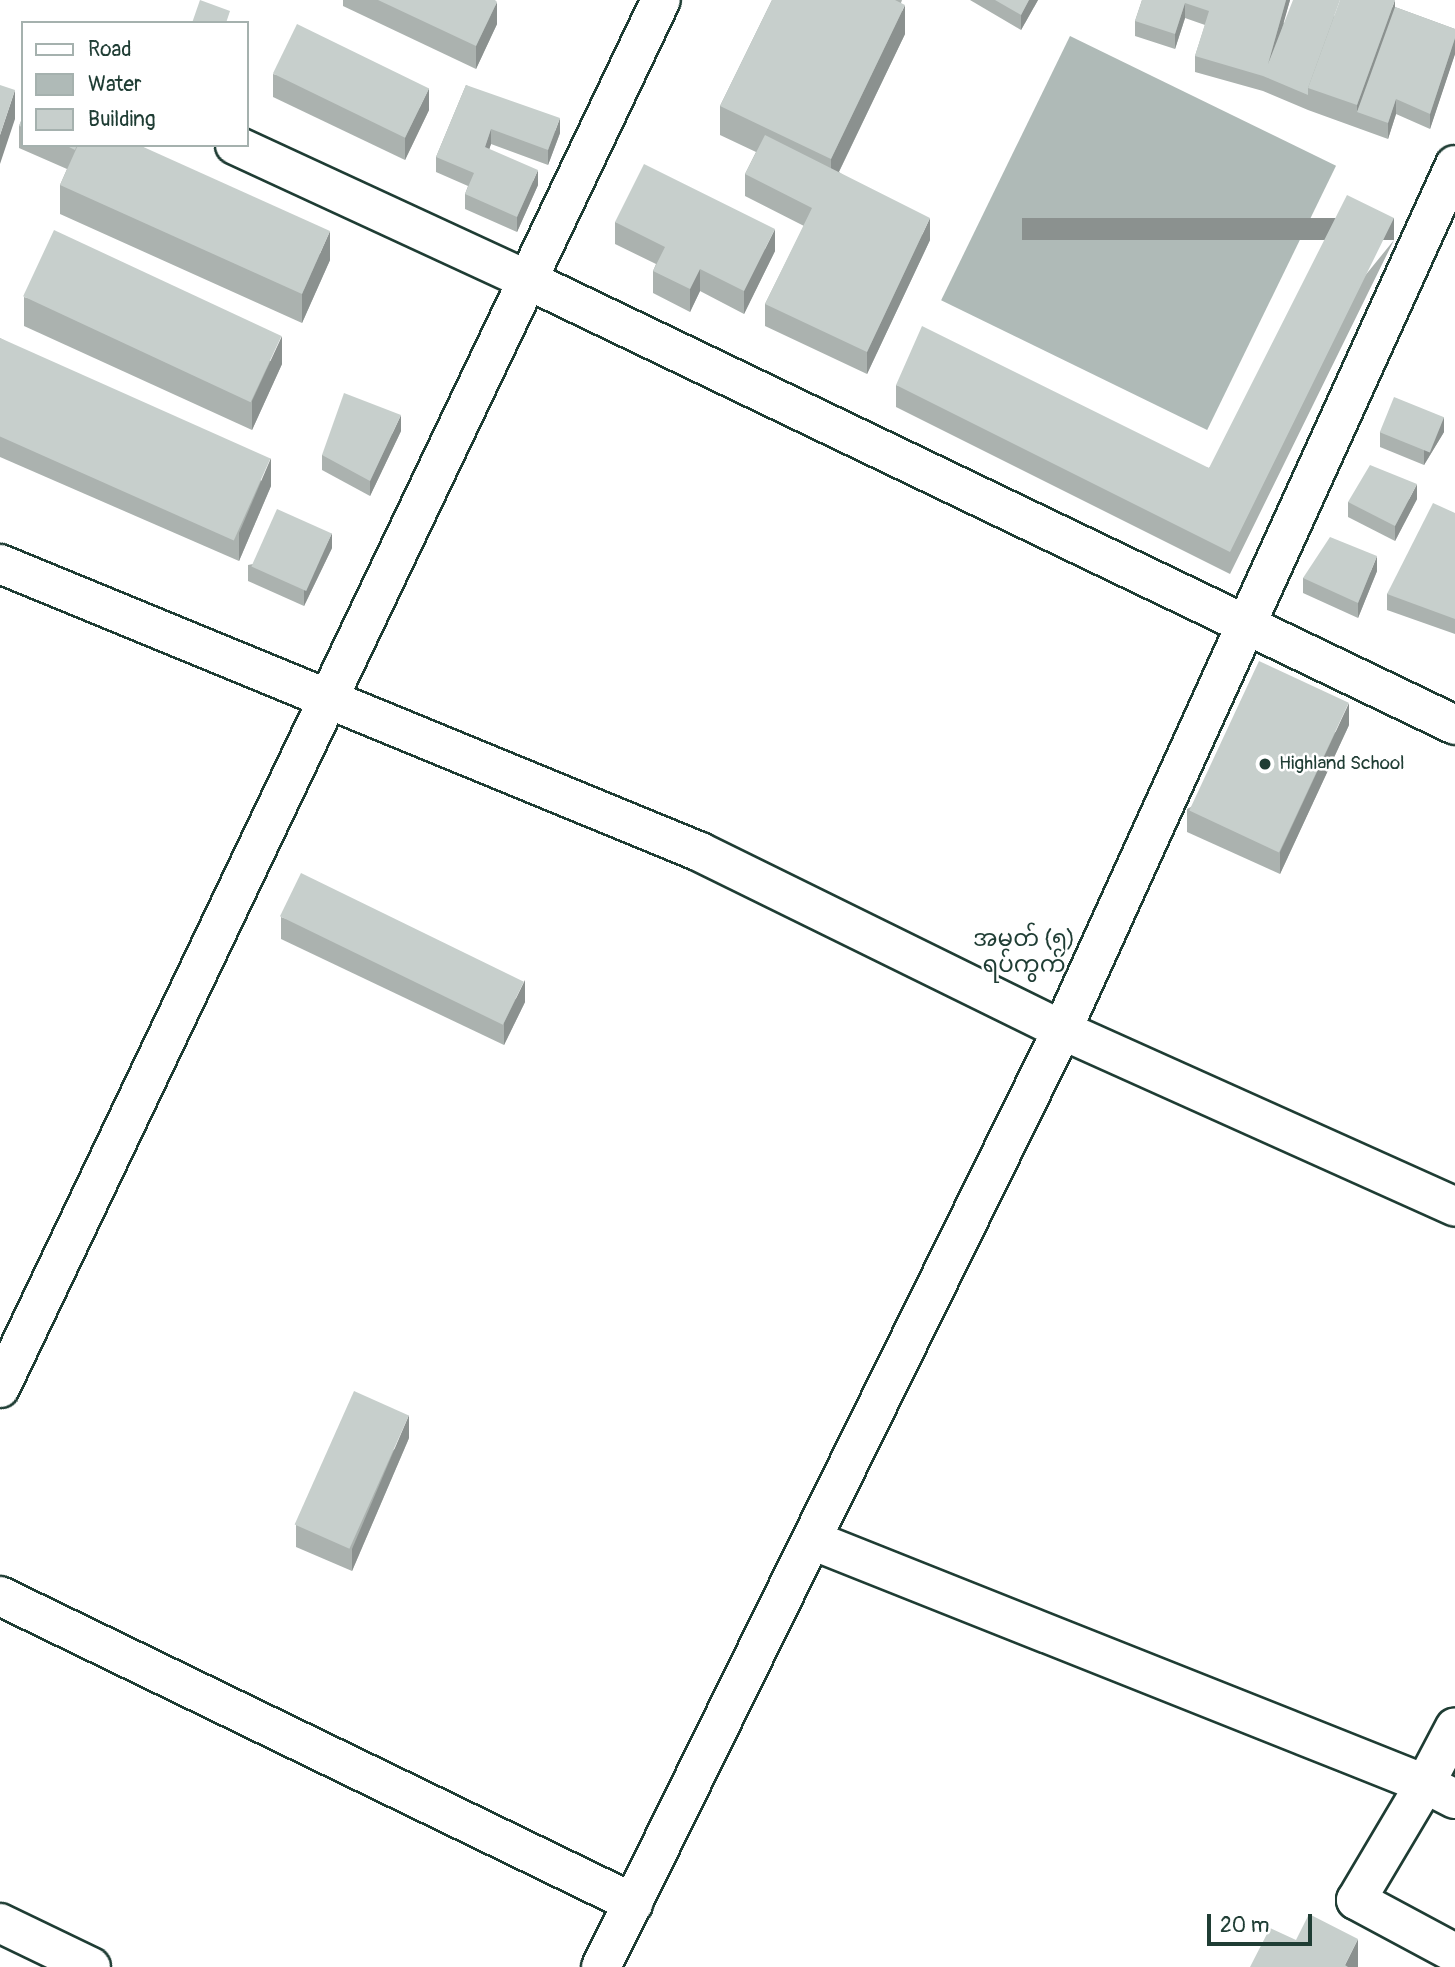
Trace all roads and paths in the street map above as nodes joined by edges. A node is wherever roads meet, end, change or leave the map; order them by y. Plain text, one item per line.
1 (662, 0) edge
2 (239, 147) edge
3 (1455, 165) edge
4 (530, 281) junction
5 (0, 564) edge
6 (1247, 626) junction
7 (328, 699) junction
8 (1455, 725) edge
9 (1062, 1030) junction
10 (1455, 1207) edge
11 (0, 1388) edge
12 (812, 1540) junction
13 (0, 1597) edge
14 (1455, 1727) edge
15 (1440, 1792) edge
16 (633, 1903) junction
17 (0, 1923) edge
18 (1455, 1953) edge
19 (91, 1967) edge
20 (601, 1967) edge

1 - 4 street
2 - 4 street
3 - 6 street
4 - 6 street
4 - 7 street
5 - 7 street
6 - 8 street
6 - 9 street
7 - 9 street
7 - 11 street
9 - 10 street
9 - 12 street
12 - 15 street
12 - 16 street
13 - 16 street
14 - 15 street
15 - 18 street
16 - 20 street
17 - 19 street

